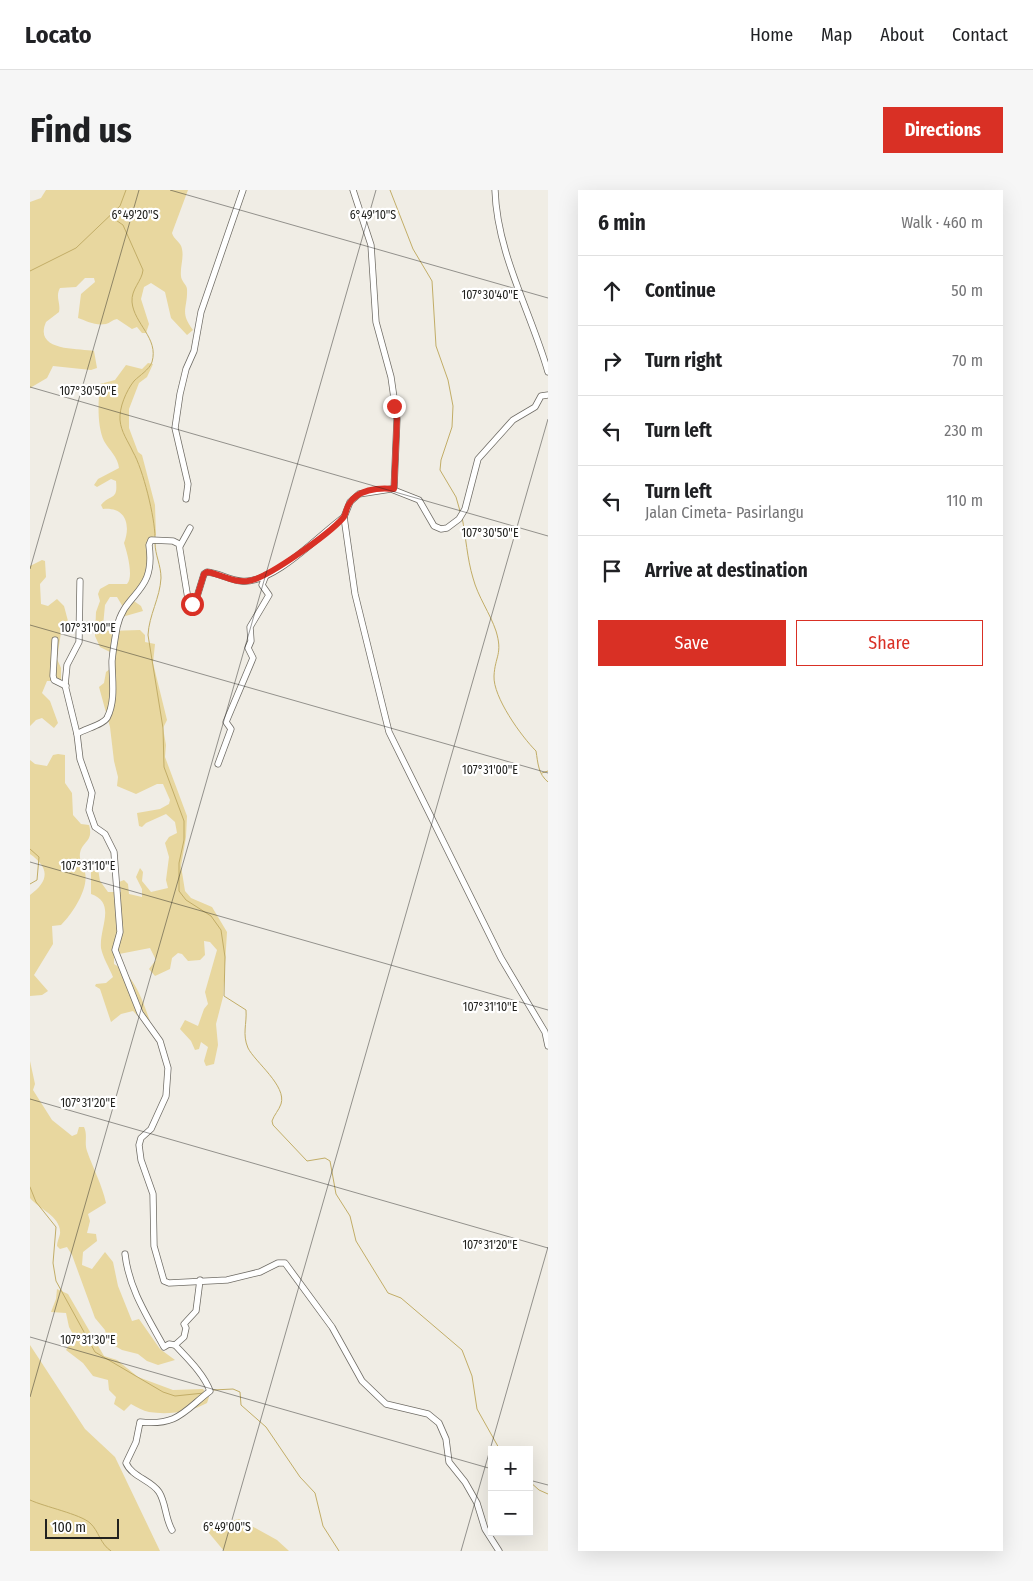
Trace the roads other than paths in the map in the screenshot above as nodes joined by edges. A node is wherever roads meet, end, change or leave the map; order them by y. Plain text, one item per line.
1 (243, 190) edge
2 (353, 190) edge
3 (495, 190) edge
4 (548, 372) edge
5 (548, 395) edge
6 (394, 489) junction
7 (186, 499) dead end
8 (344, 517) junction
9 (190, 528) dead end
10 (180, 546) junction
11 (266, 575) junction
12 (80, 580) dead end
13 (56, 640) dead end
14 (66, 686) junction
15 (77, 734) junction
16 (218, 764) dead end
17 (548, 1046) edge
18 (125, 1254) dead end
19 (200, 1280) junction
20 (175, 1345) junction
21 (172, 1530) dead end
22 (499, 1551) edge

1 - 7 street
2 - 6 street
3 - 4 street
5 - 6 street
6 - 8 street
8 - 11 street
8 - 17 street
9 - 10 street
10 - 11 street
10 - 15 street
11 - 16 street
12 - 14 street
13 - 14 street
14 - 15 street
15 - 19 street
18 - 20 street
19 - 20 street
19 - 22 street
20 - 21 street

